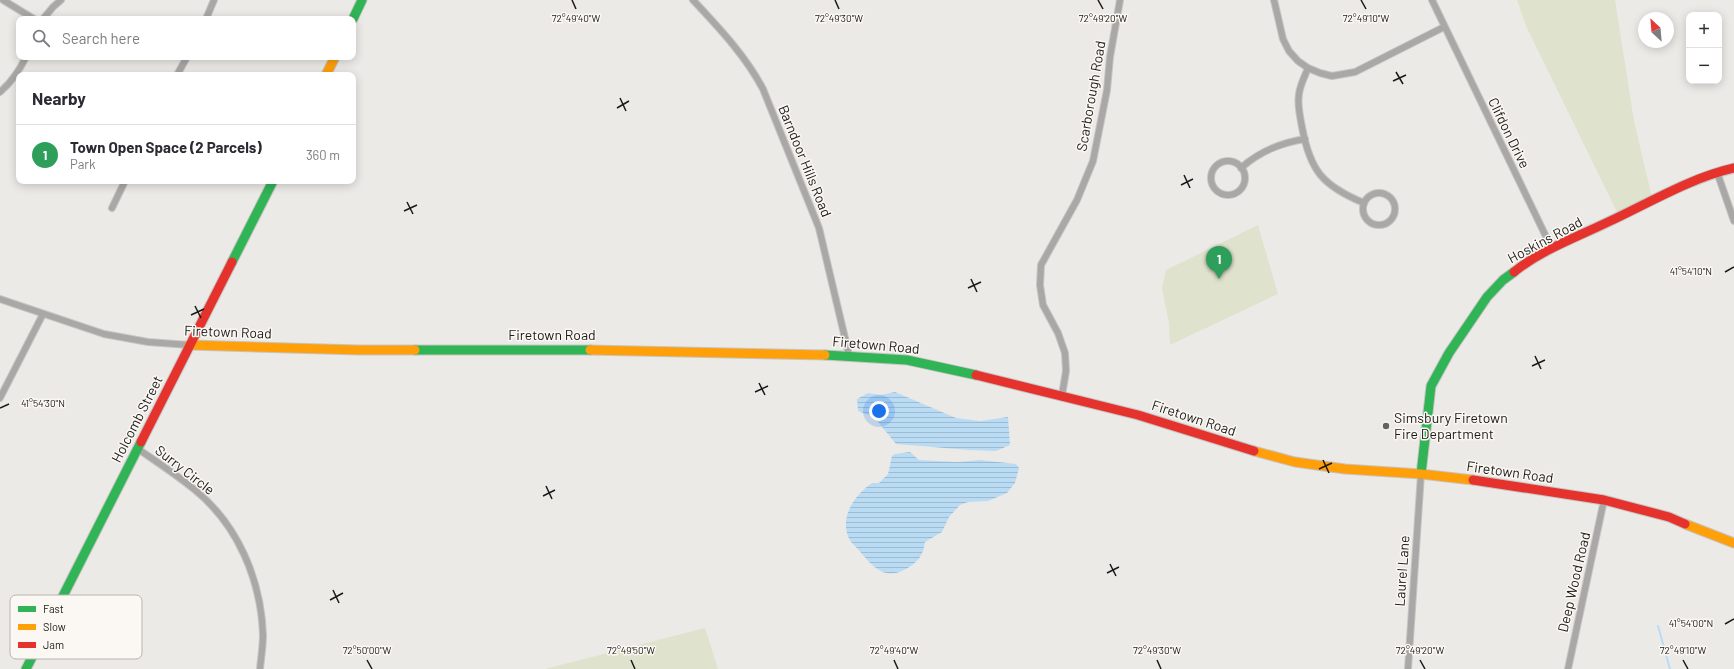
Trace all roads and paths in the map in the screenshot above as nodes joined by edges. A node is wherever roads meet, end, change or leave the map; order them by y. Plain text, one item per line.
1 (3, 0) edge
2 (61, 0) edge
3 (214, 0) edge
4 (362, 0) edge
5 (693, 0) edge
6 (1120, 0) edge
7 (1274, 0) edge
8 (1432, 0) edge
9 (29, 16) edge
10 (46, 16) edge
11 (207, 16) edge
12 (354, 16) edge
13 (1444, 27) junction
14 (24, 60) edge
15 (184, 60) edge
16 (334, 60) edge
17 (1308, 68) junction
18 (18, 72) edge
19 (178, 72) edge
20 (328, 72) edge
21 (16, 75) edge
22 (0, 92) edge
23 (1304, 139) junction
24 (1241, 168) junction
25 (1734, 168) edge
26 (1717, 172) junction
27 (123, 184) edge
28 (271, 184) edge
29 (1364, 203) junction
30 (112, 208) dead end
31 (1734, 221) edge
32 (1552, 249) junction
33 (0, 299) edge
34 (43, 314) junction
35 (189, 345) junction
36 (848, 355) junction
37 (1062, 395) junction
38 (0, 398) edge
39 (138, 449) junction
40 (1421, 474) junction
41 (1604, 500) junction
42 (1734, 543) edge
43 (64, 595) edge
44 (31, 659) edge
45 (26, 669) edge
46 (260, 669) edge
47 (1408, 669) edge
48 (1568, 669) edge

1 - 9 street
2 - 10 street
3 - 11 street
4 - 12 street
5 - 36 street, Barndoor Hills Road
6 - 37 street, Scarborough Road
7 - 17 street
8 - 13 street, Clifdon Drive
13 - 17 street
13 - 32 street, Clifdon Drive
14 - 18 street
15 - 19 street
16 - 20 street
17 - 23 street
21 - 22 street
23 - 24 street
23 - 29 street
24 - 24 street
25 - 26 street, Hoskins Road
26 - 31 street
26 - 32 street, Hoskins Road
27 - 30 street
28 - 35 street, Holcomb Street
29 - 29 street
32 - 40 street, Hoskins Road
33 - 34 street, Firetown Road
34 - 35 street, Firetown Road
34 - 38 street
35 - 36 street, Firetown Road
35 - 39 street, Holcomb Street
36 - 37 street, Firetown Road
37 - 40 street, Firetown Road
39 - 43 street, Holcomb Street
39 - 46 street, Surry Circle
40 - 41 street, Firetown Road
40 - 47 street, Laurel Lane
41 - 42 street, Firetown Road
41 - 48 street, Deep Wood Road
44 - 45 street, Holcomb Street

